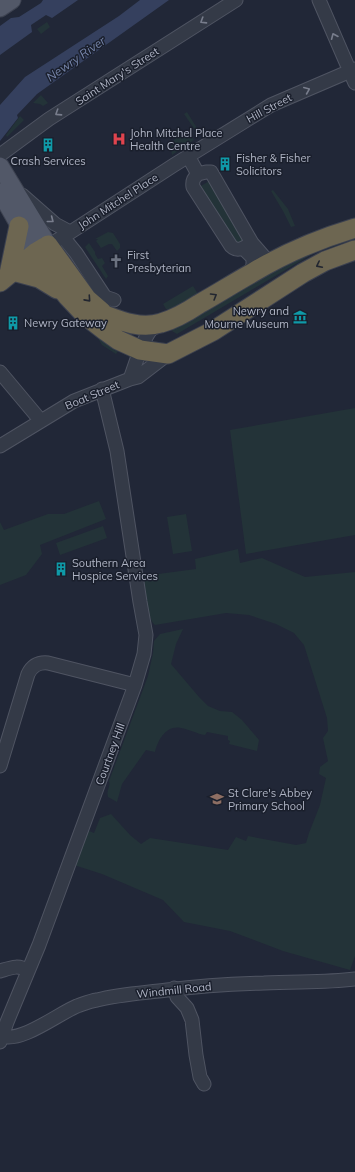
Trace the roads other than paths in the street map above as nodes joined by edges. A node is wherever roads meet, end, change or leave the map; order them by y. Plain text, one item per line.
1 (12, 0) edge
2 (236, 0) edge
3 (319, 0) edge
4 (0, 8) edge
5 (353, 74) edge
6 (0, 155) edge
7 (188, 156) junction
8 (0, 166) edge
9 (198, 174) junction
10 (6, 190) edge
11 (19, 226) junction
12 (355, 228) edge
13 (54, 242) junction
14 (248, 246) junction
15 (355, 250) edge
16 (272, 261) junction
17 (250, 273) junction
18 (7, 276) edge
19 (68, 297) junction
20 (110, 308) junction
21 (164, 322) junction
22 (158, 351) junction
23 (0, 372) edge
24 (130, 378) junction
25 (102, 389) junction
26 (41, 421) junction
27 (0, 446) edge
28 (135, 686) junction
29 (0, 766) edge
30 (0, 971) edge
31 (27, 972) junction
32 (355, 979) edge
33 (174, 988) junction
34 (1, 1039) edge
35 (204, 1084) dead end

1 - 4 main road
2 -> 6 street, Saint Mary's Street
5 -> 3 street
7 -> 5 street, Hill Street
7 - 9 street
7 - 13 street, John Mitchel Place
8 - 10 main road
9 - 14 street
9 - 14 street
10 - 11 main road
10 - 13 main road
10 -> 13 street
11 - 13 main road
11 - 18 highway
12 - 16 highway
13 - 18 highway
13 - 19 highway
13 - 20 highway
14 - 16 street
14 - 17 street
15 -> 22 highway
16 - 17 highway
21 -> 17 highway
18 - 19 highway
19 - 22 highway
20 - 21 highway
20 - 22 highway
21 - 22 highway
21 - 22 street, Boat Street
22 - 24 street, Boat Street
22 - 24 street
23 - 26 street
24 - 25 street, Boat Street
25 - 26 street, Boat Street
25 - 28 street, Courtney Hill
26 - 27 street, Boat Street
28 - 29 street
28 - 31 street, Courtney Hill
30 - 31 street
31 - 34 street, Courtney Hill
32 - 33 street, Windmill Road
33 - 34 street, Windmill Road
33 - 35 street

